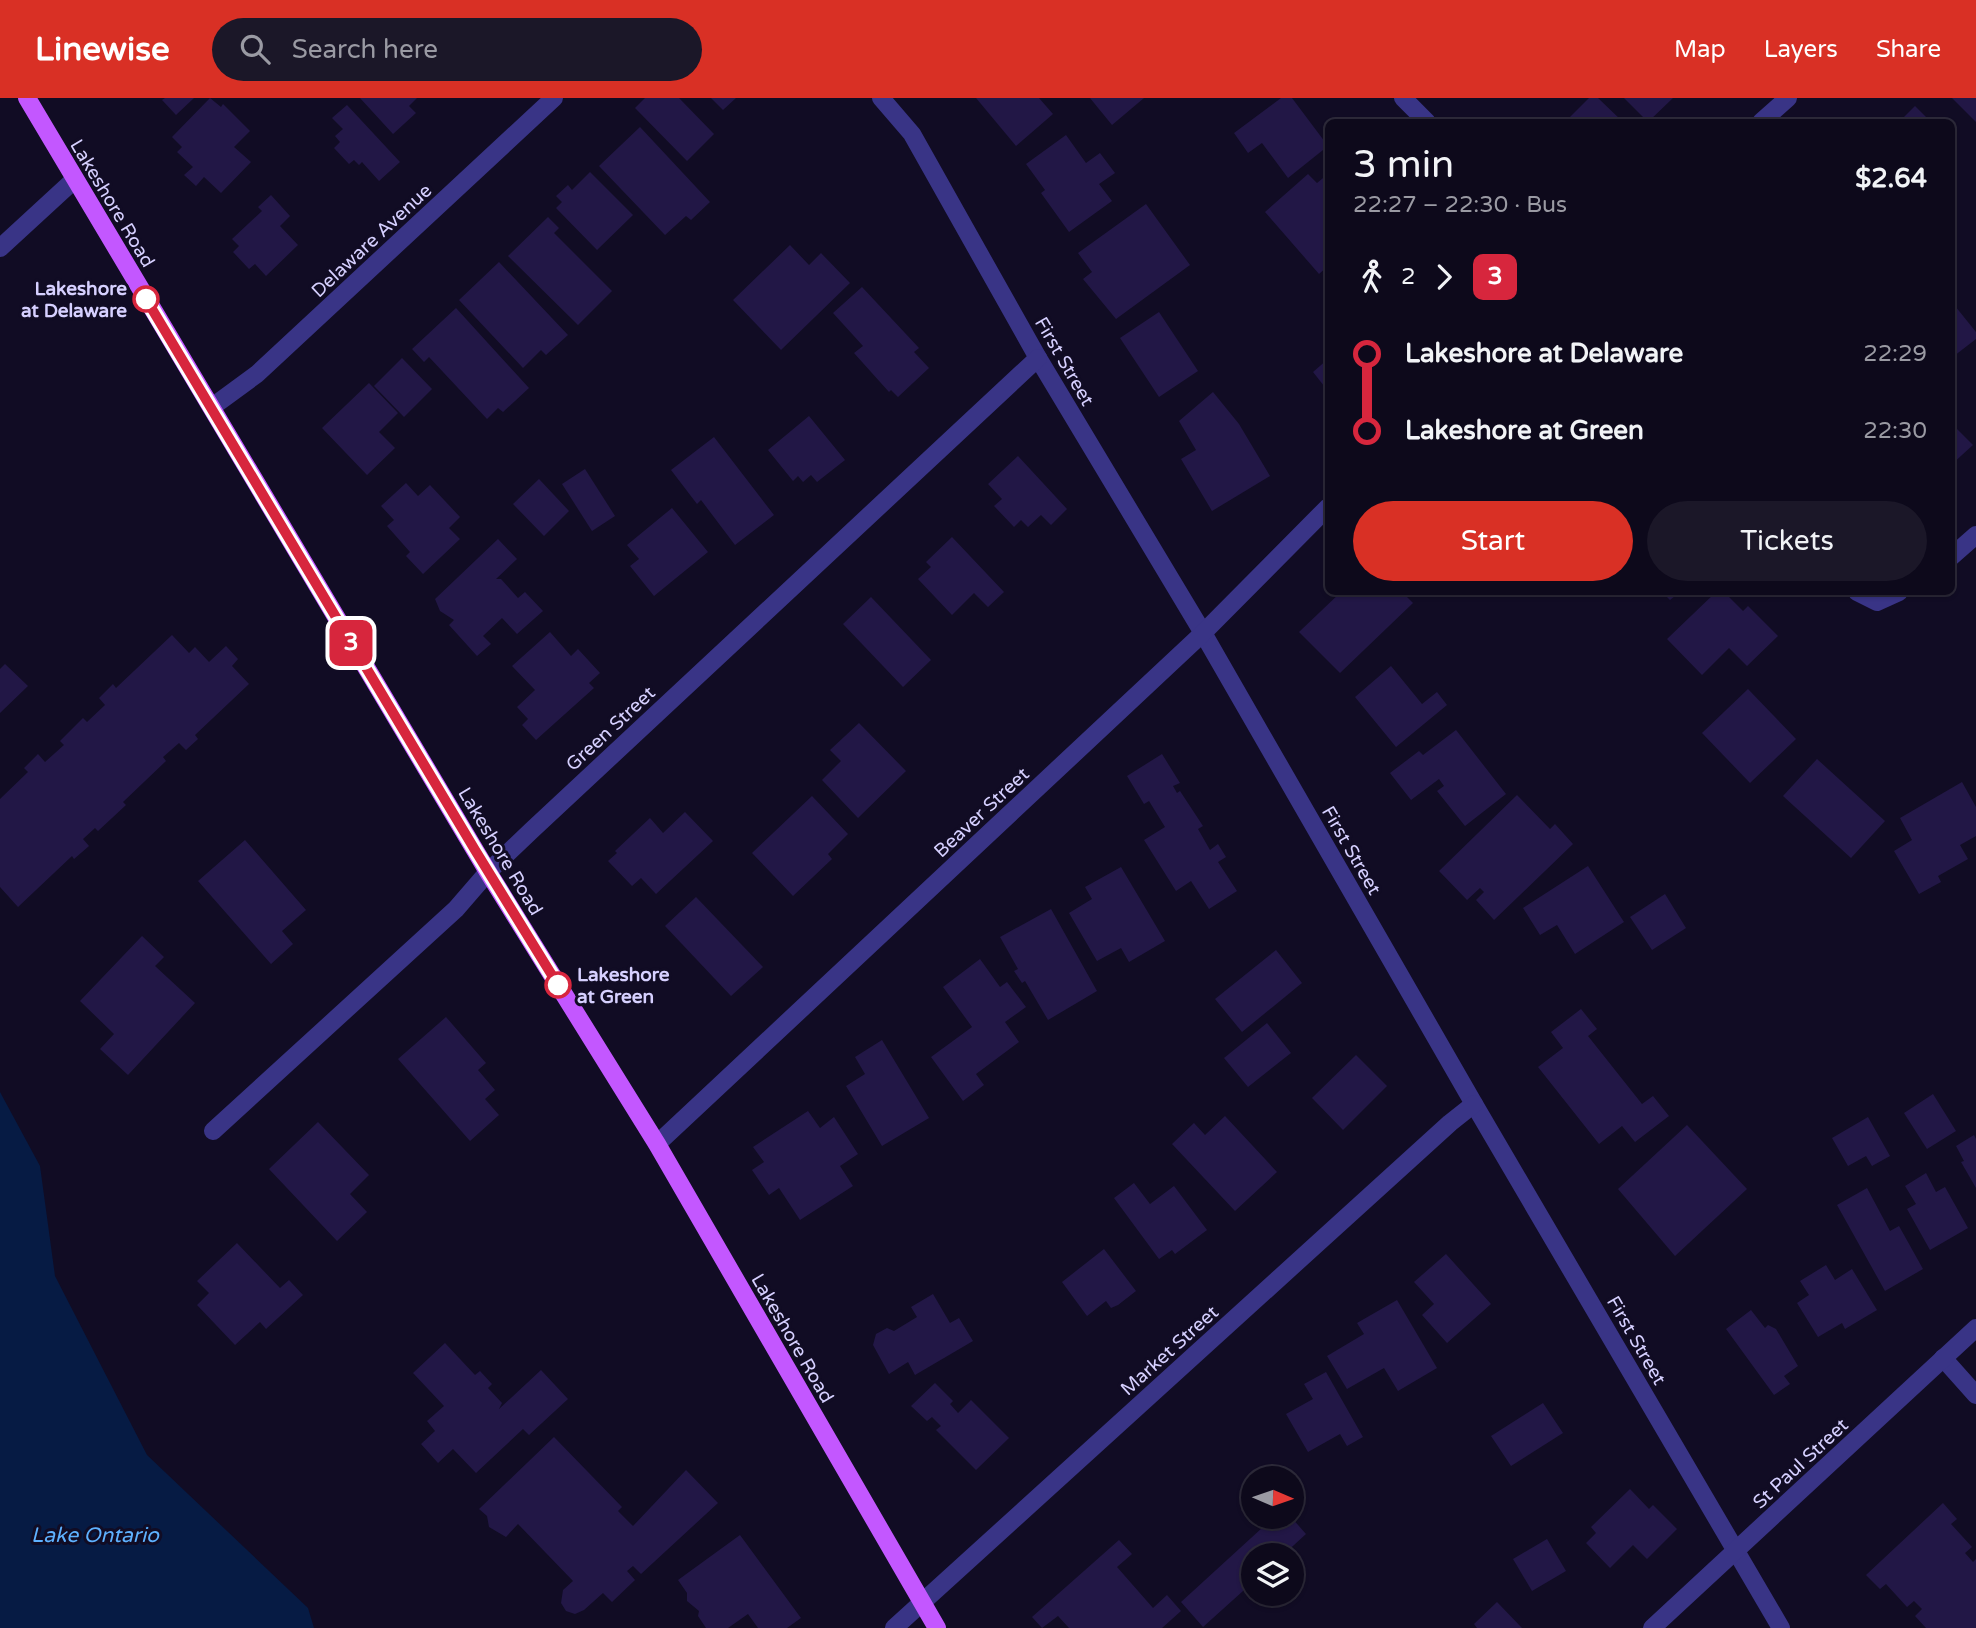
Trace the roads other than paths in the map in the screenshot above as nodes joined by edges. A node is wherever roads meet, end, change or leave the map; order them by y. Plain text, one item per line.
1 (27, 98) edge
2 (554, 98) edge
3 (881, 98) edge
4 (1403, 98) edge
5 (1788, 98) edge
6 (1424, 119) edge
7 (1765, 119) edge
8 (74, 180) junction
9 (0, 248) edge
10 (1038, 358) junction
11 (212, 407) junction
12 (1325, 510) edge
13 (1976, 535) edge
14 (1955, 553) edge
15 (1863, 595) edge
16 (1892, 595) edge
17 (1203, 633) junction
18 (488, 872) junction
19 (1474, 1104) junction
20 (214, 1131) dead end
21 (657, 1144) junction
22 (1976, 1328) edge
23 (1943, 1359) junction
24 (1976, 1395) edge
25 (1737, 1551) junction
26 (922, 1603) junction
27 (894, 1628) edge
28 (937, 1628) edge
29 (1652, 1628) edge
30 (1781, 1628) edge

1 - 8 main road, Lakeshore Road
2 - 11 street, Delaware Avenue
3 - 10 street, First Street
4 - 6 street
5 - 7 street
8 - 9 street
8 - 11 main road, Lakeshore Road
10 - 17 street, First Street
10 - 18 street, Green Street
11 - 18 main road, Lakeshore Road
12 - 17 street, Beaver Street
13 - 14 street
15 - 16 street
17 - 19 street, First Street
17 - 21 street, Beaver Street
18 - 20 street, Green Street
18 - 21 main road, Lakeshore Road
19 - 25 street, First Street
19 - 26 street, Market Street
21 - 26 main road, Lakeshore Road
22 - 23 street, St Paul Street
23 - 24 street
23 - 25 street, St Paul Street
25 - 29 street, St Paul Street
25 - 30 street, First Street
26 - 27 street, Market Street
26 - 28 main road, Lakeshore Road

